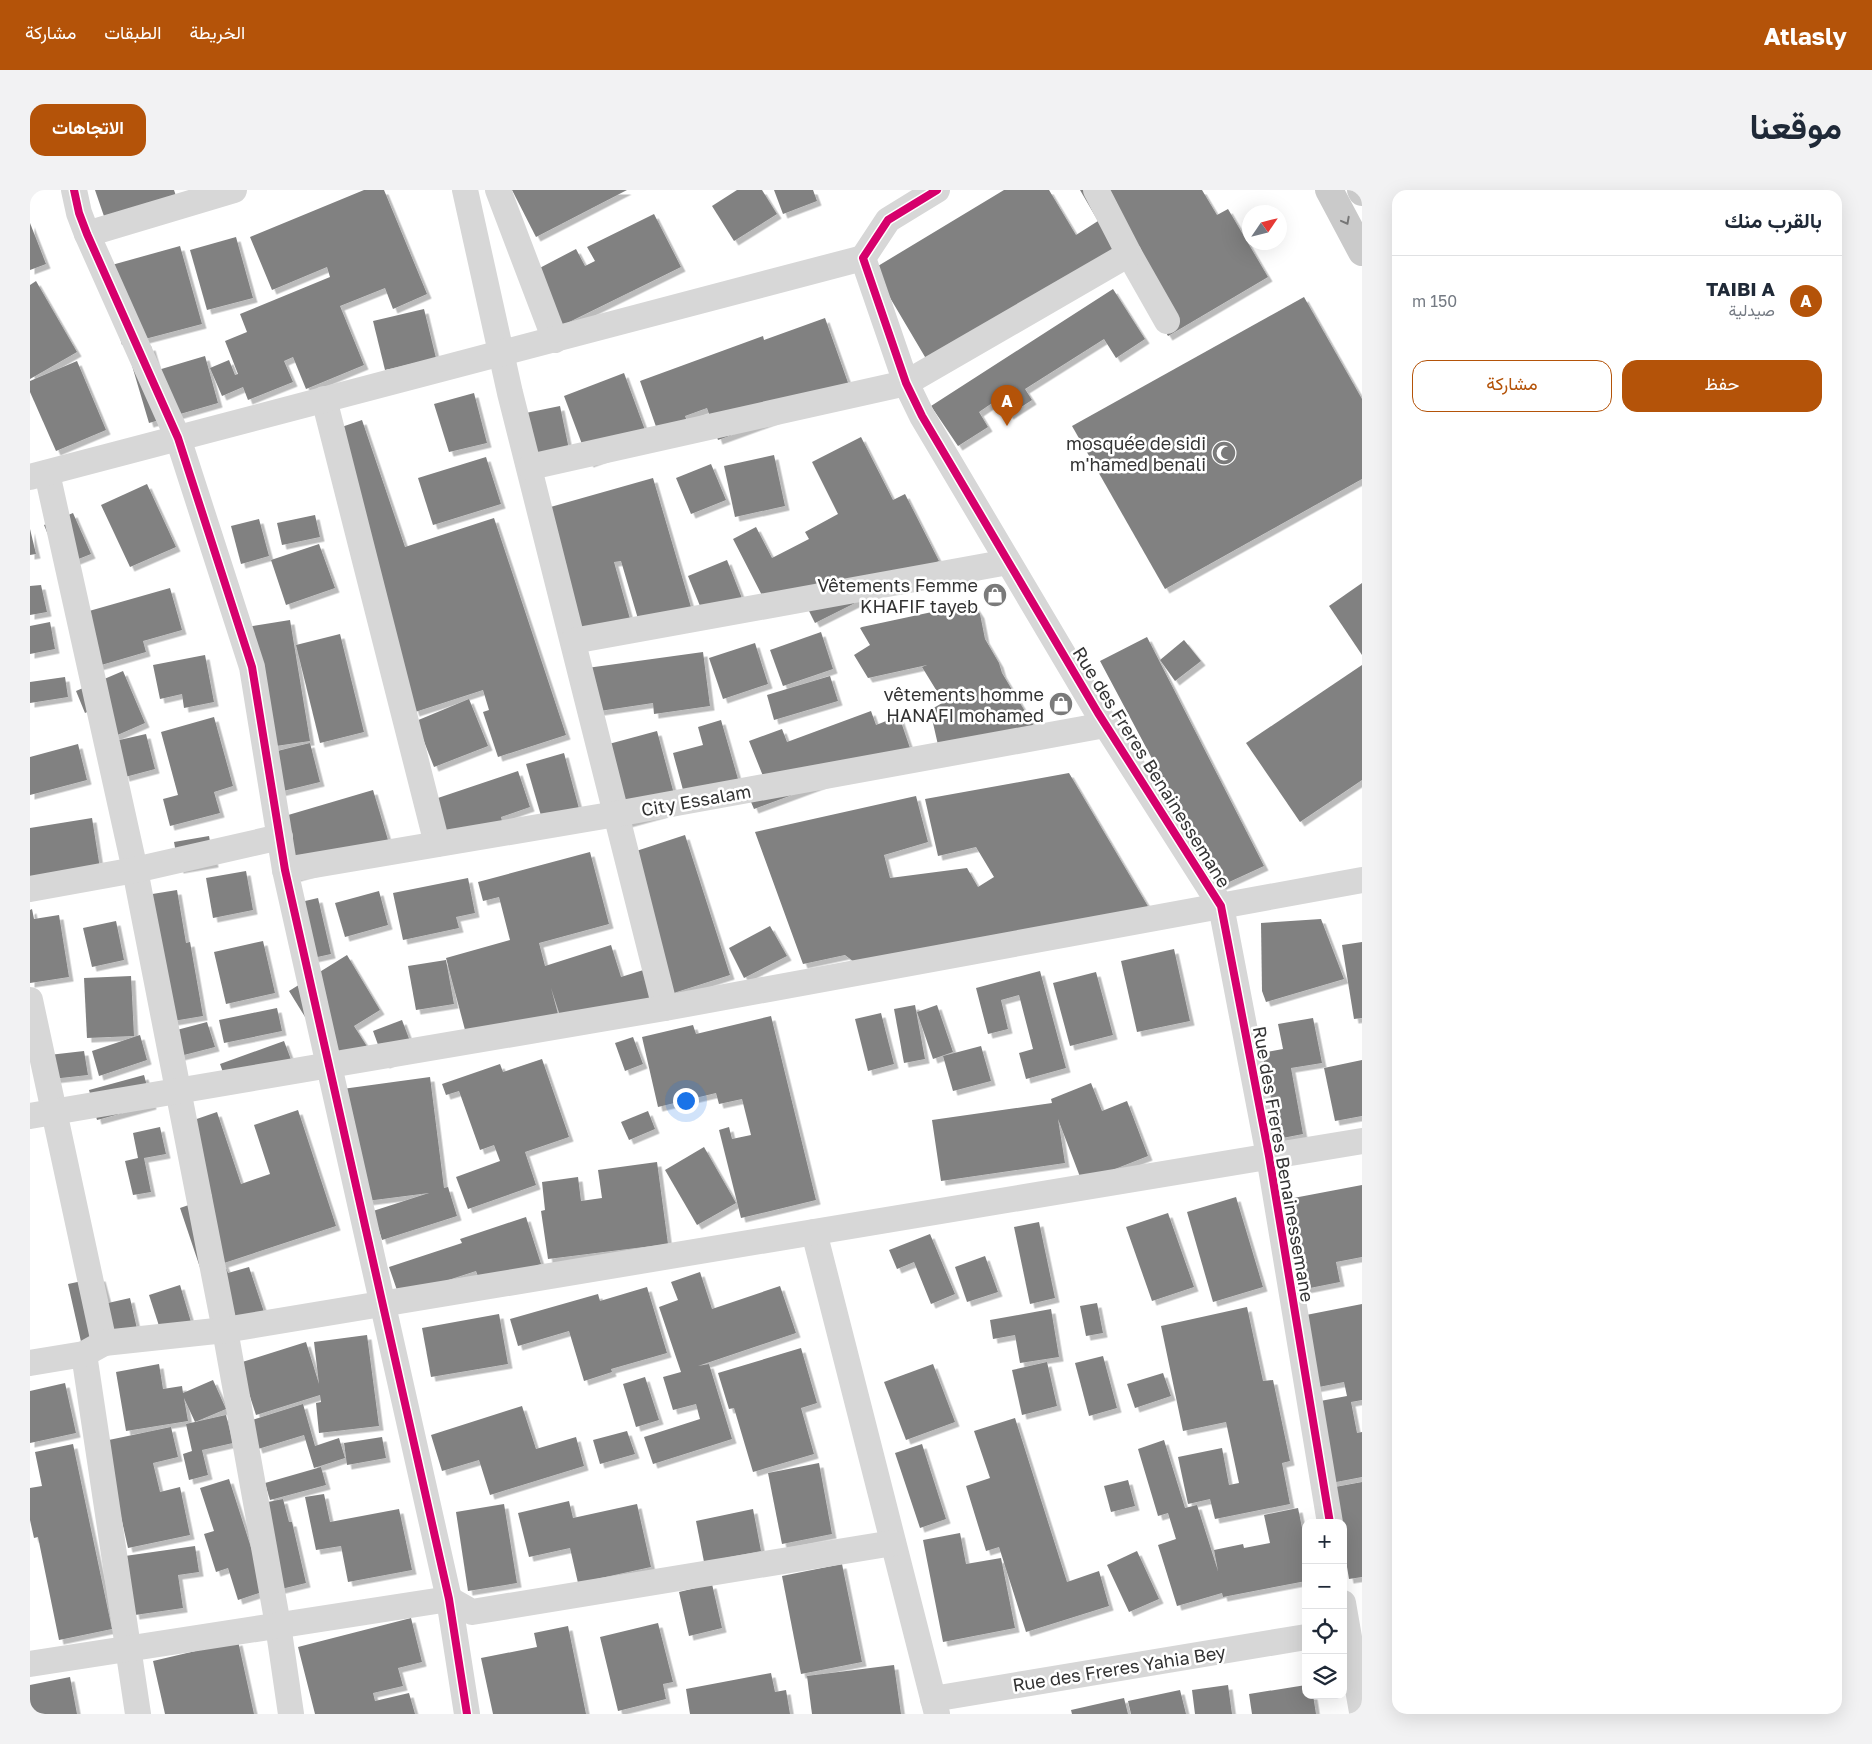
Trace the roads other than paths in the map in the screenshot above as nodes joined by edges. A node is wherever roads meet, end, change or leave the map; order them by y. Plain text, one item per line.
1 (74, 190) edge
2 (234, 190) edge
3 (465, 190) edge
4 (498, 190) edge
5 (937, 190) edge
6 (1096, 190) edge
7 (1329, 190) edge
8 (87, 234) junction
9 (1362, 252) edge
10 (1129, 254) junction
11 (863, 258) junction
12 (1166, 321) dead end
13 (554, 340) junction
14 (501, 353) junction
15 (906, 383) junction
16 (324, 399) junction
17 (178, 438) junction
18 (530, 467) junction
19 (39, 475) edge
20 (1008, 562) junction
21 (573, 641) junction
22 (1105, 725) junction
23 (616, 814) junction
24 (280, 837) junction
25 (437, 844) junction
26 (135, 870) junction
27 (285, 870) junction
28 (1362, 880) edge
29 (30, 890) edge
30 (1221, 906) junction
31 (30, 1000) edge
32 (665, 1008) junction
33 (328, 1064) junction
34 (177, 1090) junction
35 (43, 1114) edge
36 (1362, 1141) edge
37 (1269, 1156) junction
38 (814, 1232) junction
39 (382, 1304) junction
40 (225, 1330) junction
41 (94, 1348) junction
42 (30, 1363) edge
43 (1329, 1519) edge
44 (893, 1543) junction
45 (449, 1599) junction
46 (1345, 1609) edge
47 (278, 1625) junction
48 (1351, 1629) edge
49 (1302, 1638) edge
50 (129, 1649) junction
51 (30, 1664) edge
52 (935, 1706) edge
53 (1362, 1712) edge
54 (138, 1714) edge
55 (291, 1714) edge
56 (467, 1714) edge

1 - 8 street
2 - 8 street
3 - 14 street
4 - 13 street
5 - 11 street
6 - 10 street
7 -> 9 main road
8 - 17 street
10 - 12 street
10 - 15 street
11 - 13 street
11 - 15 street, Rue des Freres Benainessemane
13 - 14 street
14 - 16 street
14 - 18 street
15 - 18 street
15 - 20 street, Rue des Freres Benainessemane
16 - 17 street
16 - 25 street
17 - 19 street
17 - 24 street
18 - 21 street
19 - 26 street
20 - 21 street
20 - 22 street, Rue des Freres Benainessemane
21 - 23 street
22 - 23 street, City Essalam
22 - 30 street, Rue des Freres Benainessemane
23 - 25 street, City Essalam
23 - 32 street
24 - 26 street
24 - 27 street
25 - 27 street, City Essalam
26 - 29 street
26 - 34 street
27 - 33 street
28 - 30 street
30 - 32 street
30 - 37 street, Rue des Freres Benainessemane
31 - 35 street
32 - 33 street
33 - 34 street
33 - 39 street
34 - 35 street
34 - 40 street
35 - 41 street
36 - 37 street
37 - 38 street
37 - 43 street, Rue des Freres Benainessemane
38 - 39 street
38 - 44 street
39 - 40 street
39 - 45 street
40 - 41 street
40 - 47 street
41 - 42 street
41 - 50 street
44 - 45 street
44 - 52 street
45 - 47 street
45 - 56 street
46 - 48 street
47 - 50 street
47 - 55 street
48 - 53 street
49 - 52 street, Rue des Freres Yahia Bey
50 - 51 street
50 - 54 street

